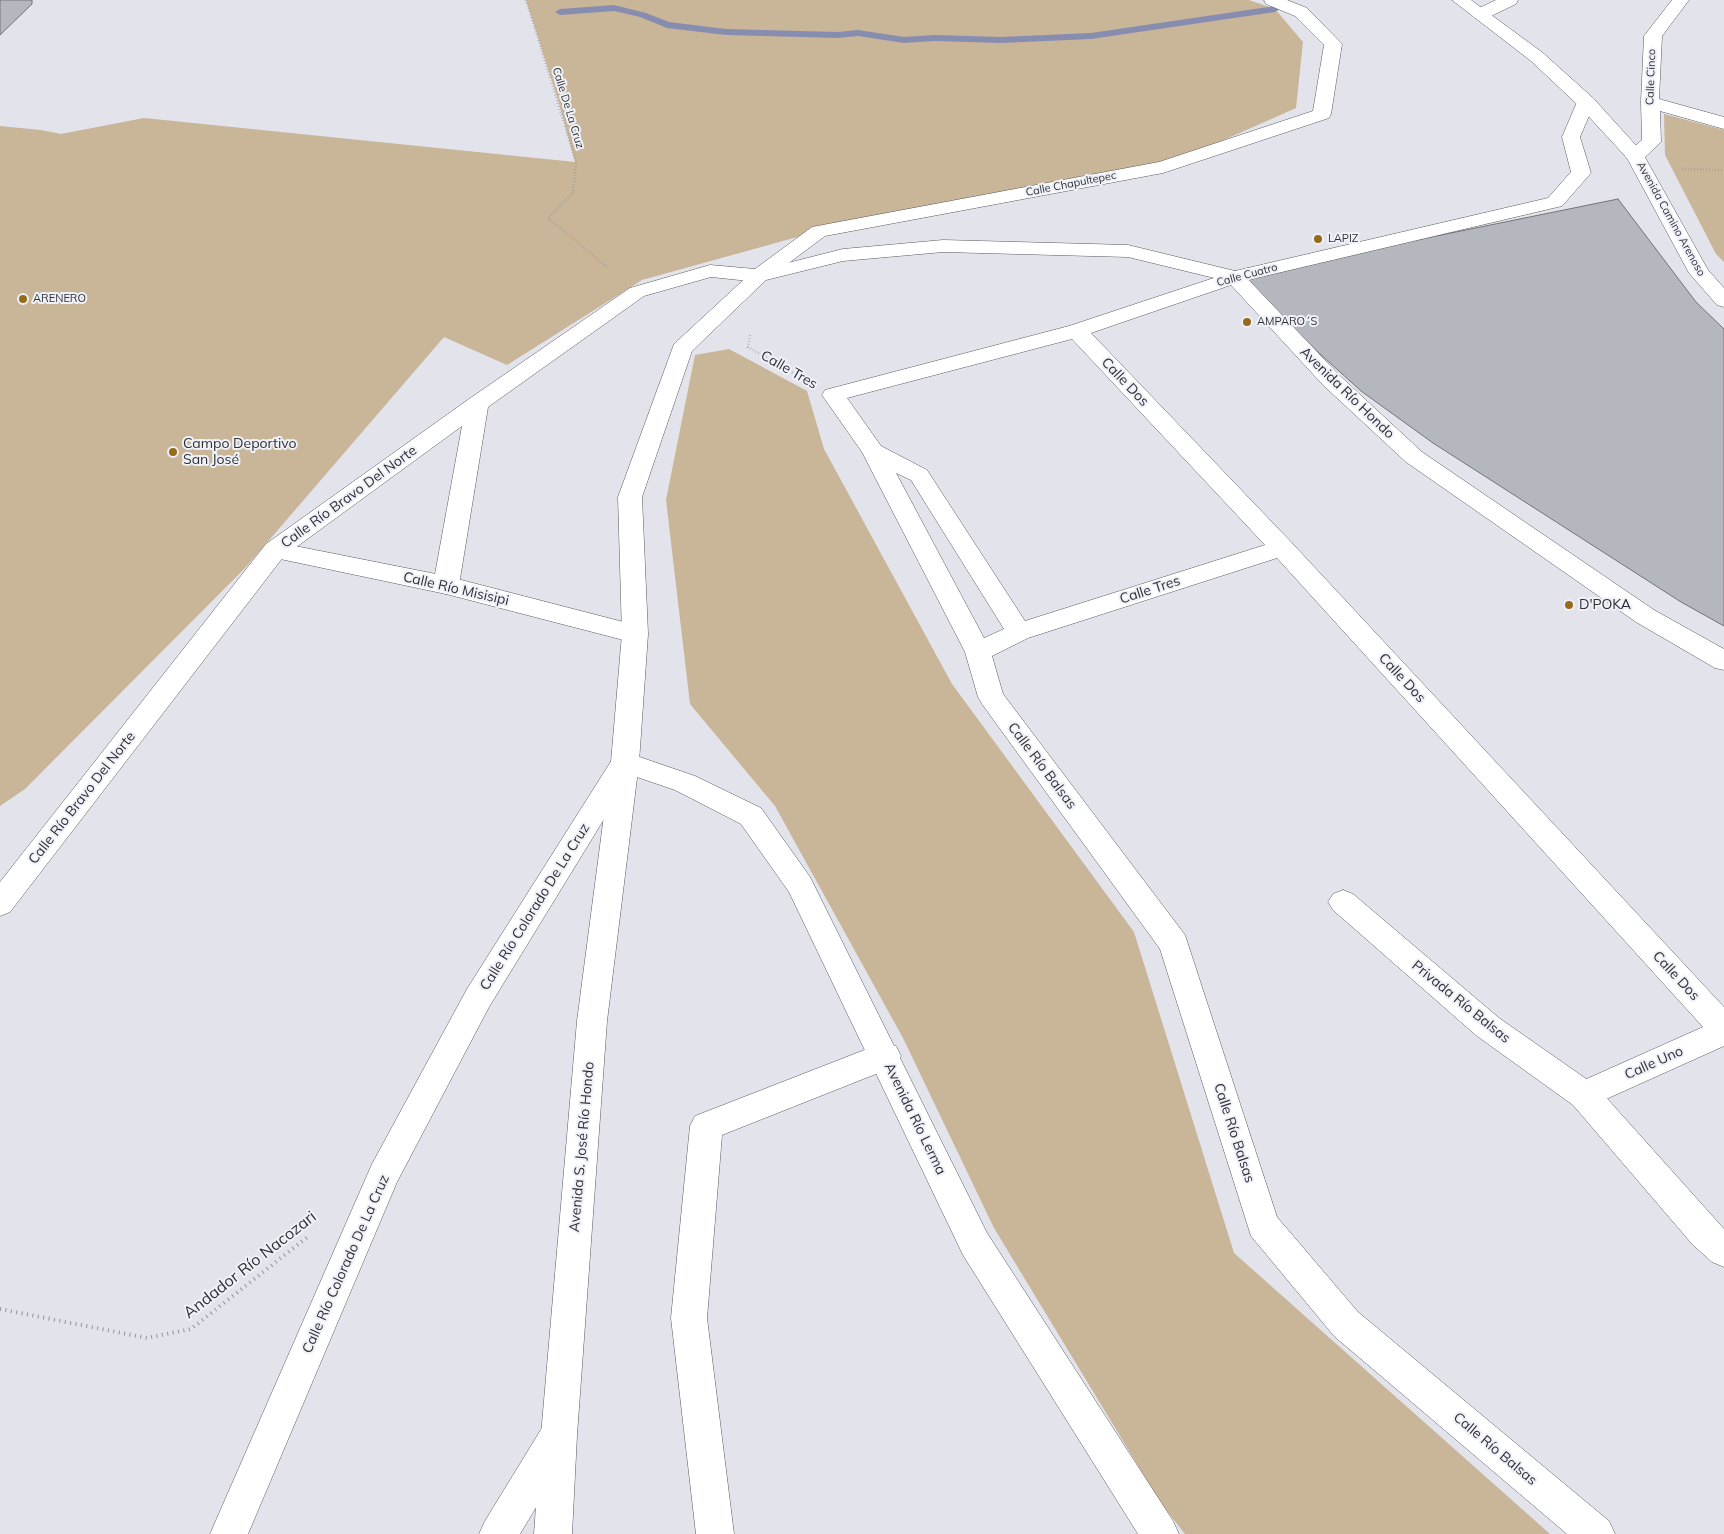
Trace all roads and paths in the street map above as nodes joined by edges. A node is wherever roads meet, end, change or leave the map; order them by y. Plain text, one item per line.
1 (526, 0) edge
2 (1272, 0) edge
3 (1460, 0) edge
4 (1510, 0) edge
5 (1681, 0) edge
6 (1481, 14) junction
7 (1586, 102) junction
8 (1650, 102) junction
9 (1724, 123) edge
10 (1636, 156) junction
11 (1675, 169) dead end
12 (1724, 170) edge
13 (759, 276) junction
14 (1234, 277) junction
15 (637, 292) junction
16 (1724, 301) edge
17 (1077, 331) junction
18 (833, 395) junction
19 (477, 404) junction
20 (873, 451) junction
21 (1282, 548) junction
22 (275, 550) junction
23 (446, 585) junction
24 (1019, 632) junction
25 (635, 634) junction
26 (978, 652) junction
27 (1724, 661) edge
28 (625, 762) junction
29 (1343, 902) dead end
30 (0, 904) edge
31 (1724, 1028) edge
32 (1724, 1032) edge
33 (885, 1056) junction
34 (1584, 1094) junction
35 (315, 1231) dead end
36 (1724, 1251) edge
37 (0, 1309) edge
38 (559, 1435) junction
39 (229, 1534) edge
40 (498, 1534) edge
41 (553, 1534) edge
42 (715, 1534) edge
43 (1160, 1534) edge
44 (1596, 1534) edge

1 - 15 path, Calle De La Cruz
2 - 13 street, Calle Chapultepec
3 - 6 street, Avenida Camino Arenoso
4 - 6 street
5 - 8 street, Calle Cinco
6 - 7 street, Avenida Camino Arenoso
7 - 10 street, Avenida Camino Arenoso
7 - 14 street, Calle Cuatro
8 - 9 street
8 - 10 street, Calle Cinco
10 - 16 street, Avenida Camino Arenoso
11 - 12 path
13 - 14 street
13 - 15 street, Calle Río Bravo Del Norte
13 - 18 path, Calle Tres
13 - 25 street, Calle Río Colorado De La Cruz
14 - 17 street, Calle Cuatro
14 - 27 street, Avenida Río Hondo
15 - 19 street, Calle Río Bravo Del Norte
17 - 18 street, Calle Cuatro
17 - 21 street, Calle Dos
18 - 20 street, Calle Tres
19 - 22 street, Calle Río Bravo Del Norte
19 - 23 street
20 - 24 street, Calle Tres
20 - 26 street, Calle Tres
21 - 24 street, Calle Tres
21 - 31 street, Calle Dos
22 - 23 street, Calle Río Misisipi
22 - 30 street, Calle Río Bravo Del Norte
23 - 25 street, Calle Río Misisipi
24 - 26 street, Calle Tres
25 - 28 street, Calle Río Colorado De La Cruz
26 - 44 street, Calle Río Balsas
28 - 33 street, Avenida Río Lerma
28 - 38 street, Avenida S. José Río Hondo
28 - 39 street, Calle Río Colorado De La Cruz
29 - 34 street, Privada Río Balsas
32 - 34 street, Calle Uno
33 - 42 street
33 - 43 street, Avenida Río Lerma
34 - 36 street
35 - 37 path, Andador Río Nacozari
38 - 40 street
38 - 41 street, Avenida S. José Río Hondo

